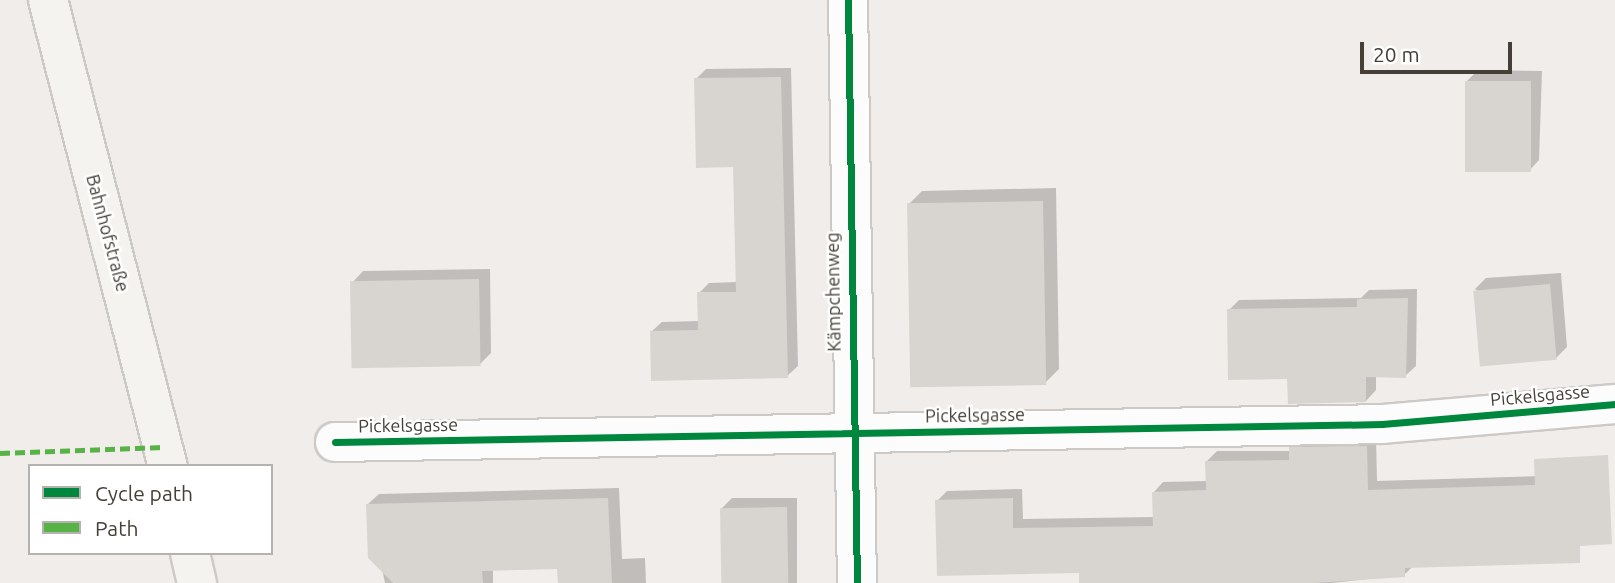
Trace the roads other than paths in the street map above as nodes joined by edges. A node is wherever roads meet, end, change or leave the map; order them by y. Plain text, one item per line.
1 (48, 0) edge
2 (848, 0) edge
3 (1615, 404) edge
4 (851, 433) junction
5 (335, 442) dead end
6 (167, 464) edge
7 (190, 555) edge
8 (197, 583) edge
9 (856, 583) edge

1 - 6 main road, Bahnhofstraße
2 - 4 street, Kämpchenweg
3 - 4 street, Pickelsgasse
4 - 5 street, Pickelsgasse
4 - 9 street, Kämpchenweg
7 - 8 main road

